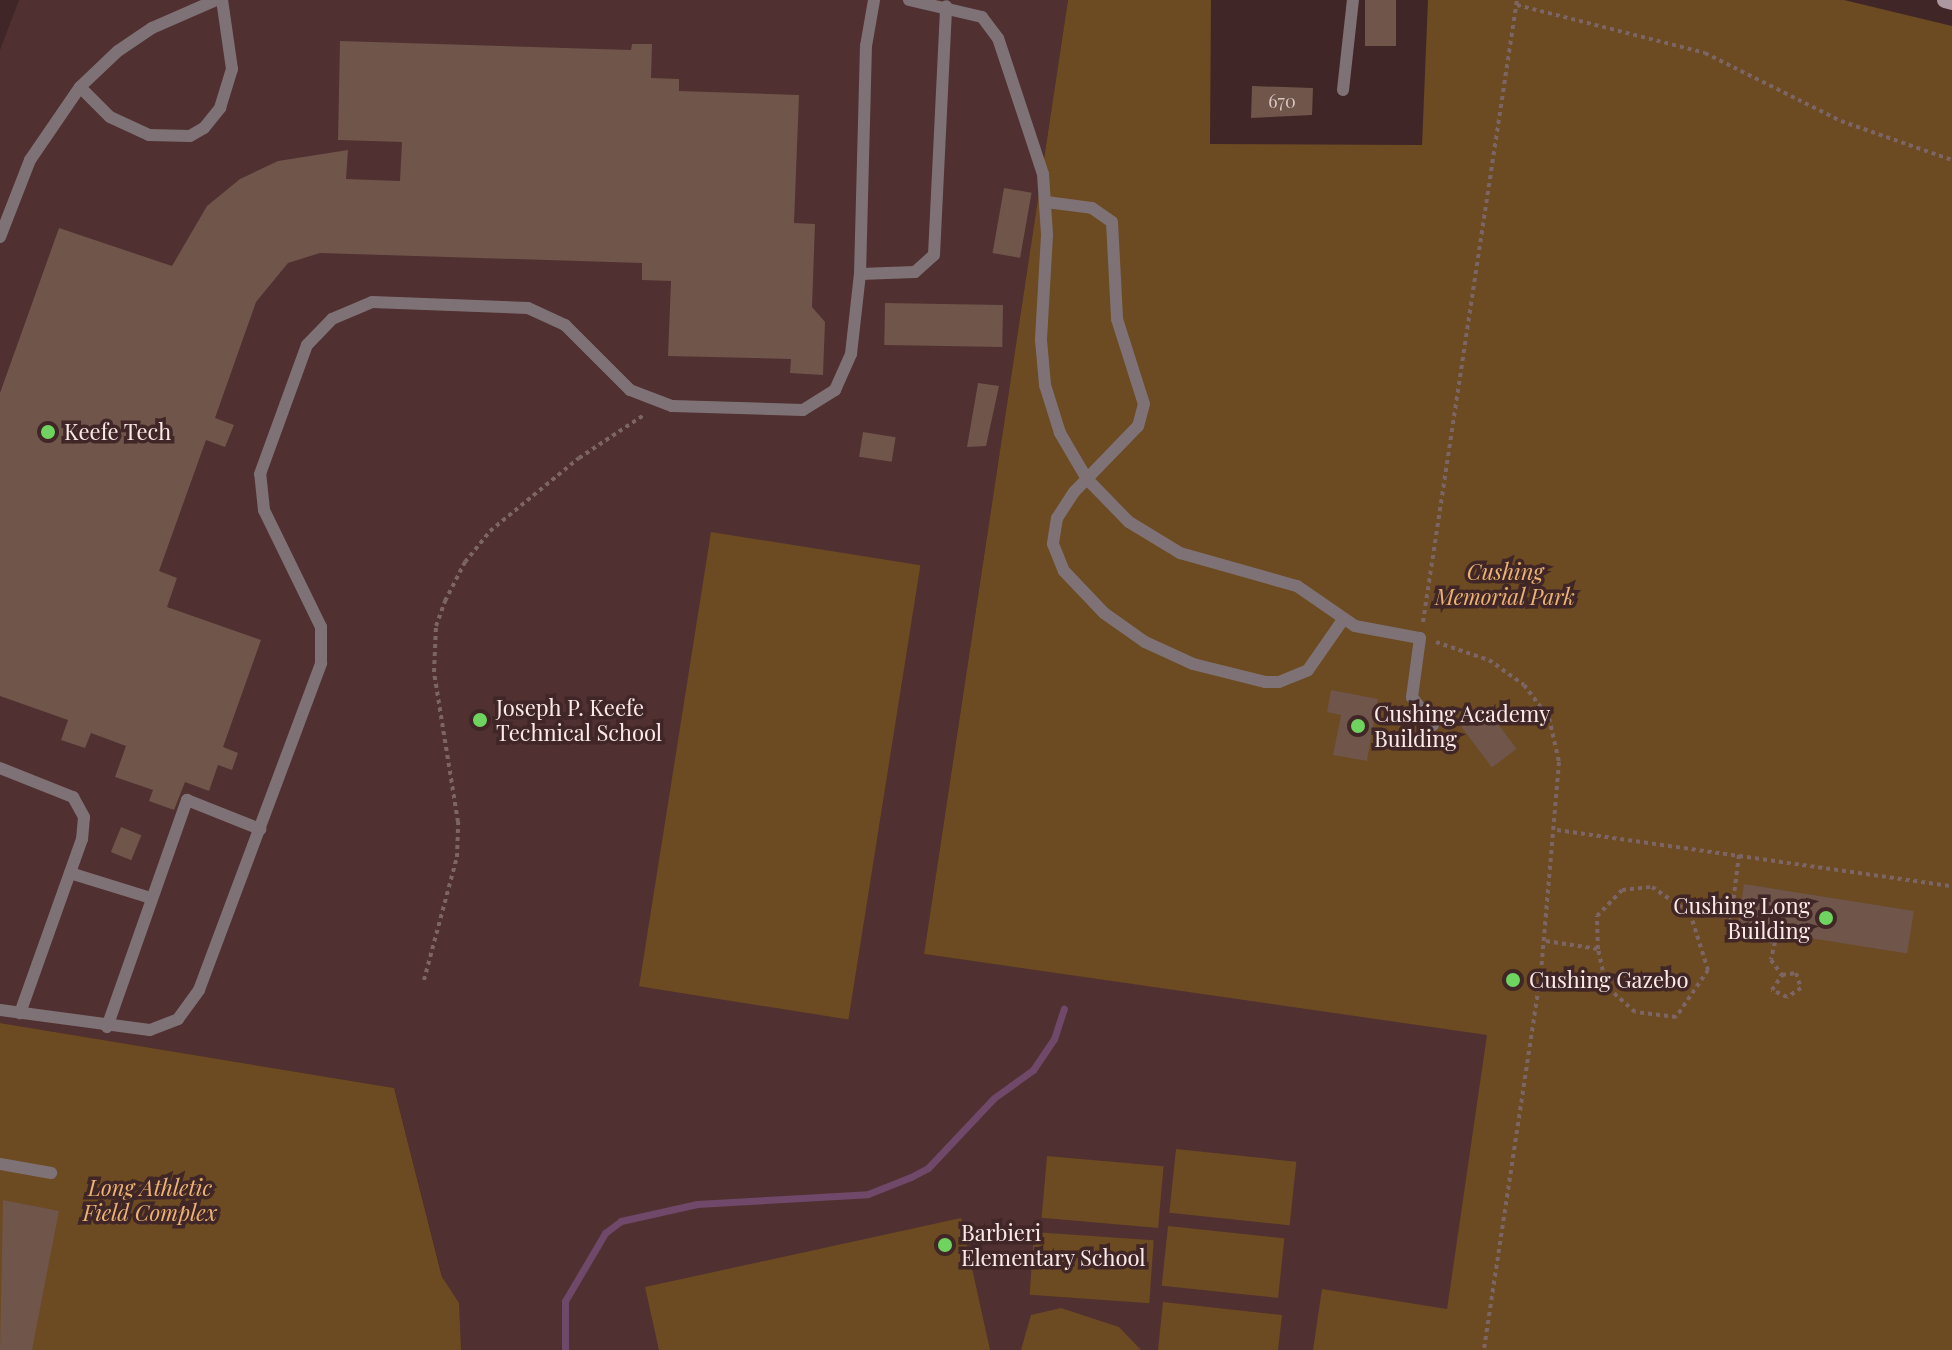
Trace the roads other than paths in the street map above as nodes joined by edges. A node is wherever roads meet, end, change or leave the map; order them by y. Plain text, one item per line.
1 (219, 0) edge
2 (874, 0) edge
3 (909, 0) edge
4 (1353, 0) edge
5 (1945, 0) edge
6 (1952, 2) edge
7 (946, 6) junction
8 (80, 87) junction
9 (1343, 90) dead end
10 (1046, 202) junction
11 (0, 237) edge
12 (860, 274) junction
13 (1087, 479) junction
14 (1342, 621) junction
15 (1433, 725) dead end
16 (0, 768) edge
17 (260, 829) junction
18 (70, 873) junction
19 (151, 898) junction
20 (0, 1010) edge
21 (20, 1013) junction
22 (107, 1027) junction
23 (0, 1164) edge
24 (51, 1173) dead end

1 - 8 lane
1 - 8 lane
2 - 12 lane
3 - 7 lane
4 - 9 lane
5 - 6 main road
7 - 10 lane
7 - 12 lane
8 - 11 lane
10 - 13 lane
10 - 13 lane
12 - 17 lane
13 - 14 lane
13 - 14 lane
14 - 15 lane
16 - 18 lane
17 - 19 lane
17 - 22 lane
18 - 19 lane
18 - 21 lane
19 - 22 lane
20 - 21 lane
21 - 22 lane
23 - 24 lane

